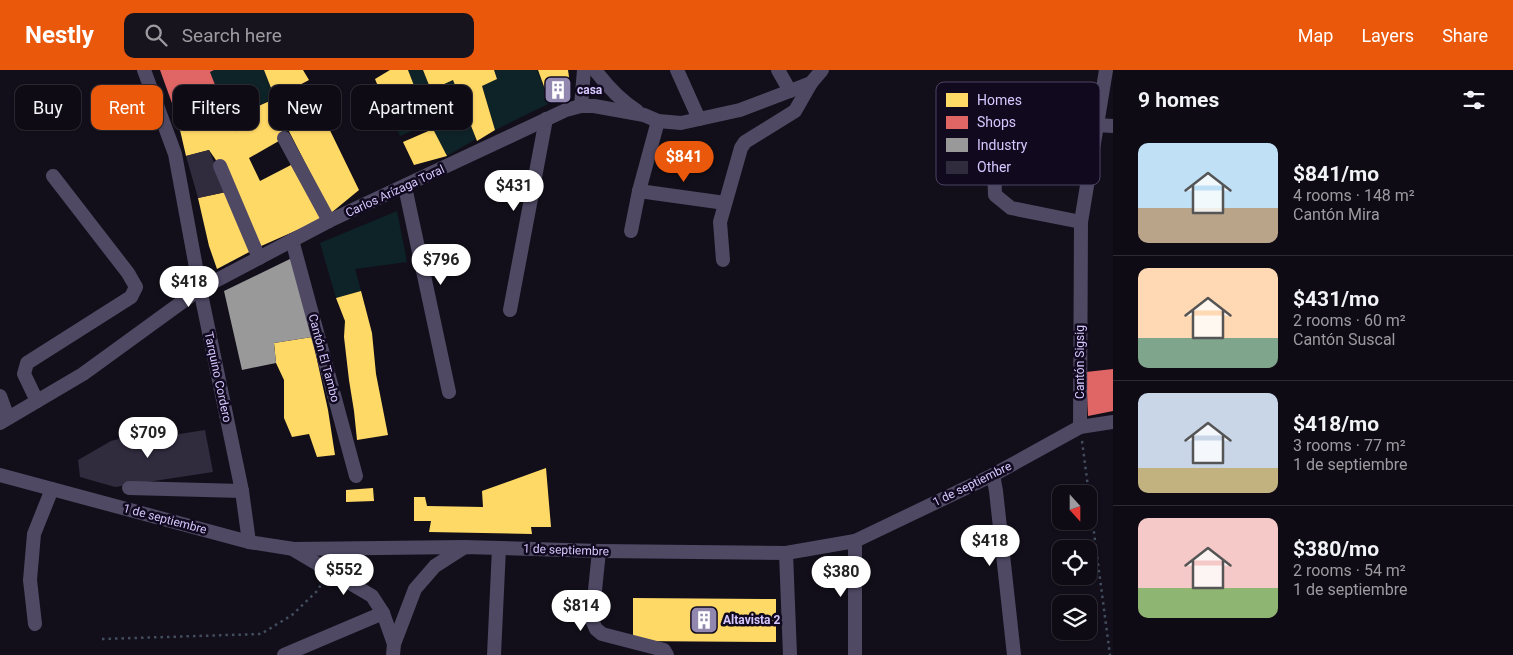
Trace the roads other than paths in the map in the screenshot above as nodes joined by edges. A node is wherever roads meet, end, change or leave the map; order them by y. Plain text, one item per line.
1 (144, 70) edge
2 (584, 70) edge
3 (595, 70) edge
4 (677, 70) edge
5 (778, 70) edge
6 (822, 70) edge
7 (1106, 70) edge
8 (811, 83) junction
9 (790, 91) junction
10 (581, 106) junction
11 (1100, 107) edge
12 (644, 115) junction
13 (546, 119) junction
14 (699, 119) junction
15 (658, 121) junction
16 (1100, 125) edge
17 (1113, 126) edge
18 (284, 138) dead end
19 (220, 166) dead end
20 (53, 176) dead end
21 (995, 185) edge
22 (1087, 185) edge
23 (405, 187) junction
24 (639, 191) junction
25 (725, 203) junction
26 (329, 221) junction
27 (1081, 222) junction
28 (631, 231) dead end
29 (292, 240) junction
30 (259, 258) junction
31 (723, 260) dead end
32 (200, 289) junction
33 (510, 310) dead end
34 (449, 392) dead end
35 (0, 396) edge
36 (37, 401) junction
37 (4, 420) edge
38 (1113, 422) edge
39 (1080, 427) junction
40 (0, 475) edge
41 (993, 475) junction
42 (356, 476) dead end
43 (129, 488) dead end
44 (52, 489) junction
45 (242, 491) junction
46 (855, 541) junction
47 (249, 542) junction
48 (464, 547) junction
49 (499, 548) junction
50 (294, 549) junction
51 (599, 551) junction
52 (786, 553) junction
53 (383, 612) junction
54 (35, 624) dead end
55 (394, 650) edge
56 (299, 652) edge
57 (284, 655) edge
58 (494, 655) edge
59 (667, 655) edge
60 (790, 655) edge
61 (855, 655) edge
62 (1014, 655) edge

1 - 32 street, Tarquino Cordero
2 - 10 street
3 - 12 street
4 - 14 street
5 - 9 street
6 - 8 street, Carlos Arízaga Toral
7 - 11 street, Cantón Sigsig
8 - 9 street, Carlos Arízaga Toral
8 - 25 street
9 - 14 street, Carlos Arízaga Toral
10 - 12 street, Carlos Arízaga Toral
10 - 13 street, Carlos Arízaga Toral
12 - 15 street, Carlos Arízaga Toral
13 - 23 street, Carlos Arízaga Toral
13 - 33 street
14 - 15 street, Carlos Arízaga Toral
15 - 24 street
16 - 17 street
18 - 26 street
19 - 30 street
20 - 36 street
21 - 27 street
22 - 27 street, Cantón Sigsig
23 - 26 street, Carlos Arízaga Toral
23 - 34 street
24 - 25 street
24 - 28 street
25 - 31 street
26 - 29 street, Carlos Arízaga Toral
27 - 39 street, Cantón Sigsig
29 - 30 street, Carlos Arízaga Toral
29 - 42 street, Cantón El Tambo
30 - 32 street, Carlos Arízaga Toral
32 - 36 street, Carlos Arízaga Toral
32 - 45 street, Tarquino Cordero
35 - 37 street
36 - 37 street, Carlos Arízaga Toral
38 - 39 street, 1 de septiembre
39 - 41 street, 1 de septiembre
40 - 44 street, 1 de septiembre
41 - 46 street, 1 de septiembre
41 - 62 street
43 - 45 street
44 - 47 street, 1 de septiembre
44 - 54 street
45 - 47 street, Tarquino Cordero
46 - 52 street, 1 de septiembre
46 - 61 street
47 - 50 street, 1 de septiembre
48 - 49 street, 1 de septiembre
48 - 50 street, 1 de septiembre
48 - 55 street
49 - 51 street, 1 de septiembre
49 - 58 street
50 - 53 street
51 - 52 street, 1 de septiembre
51 - 59 street
52 - 60 street
53 - 55 street
53 - 56 street
56 - 57 street

